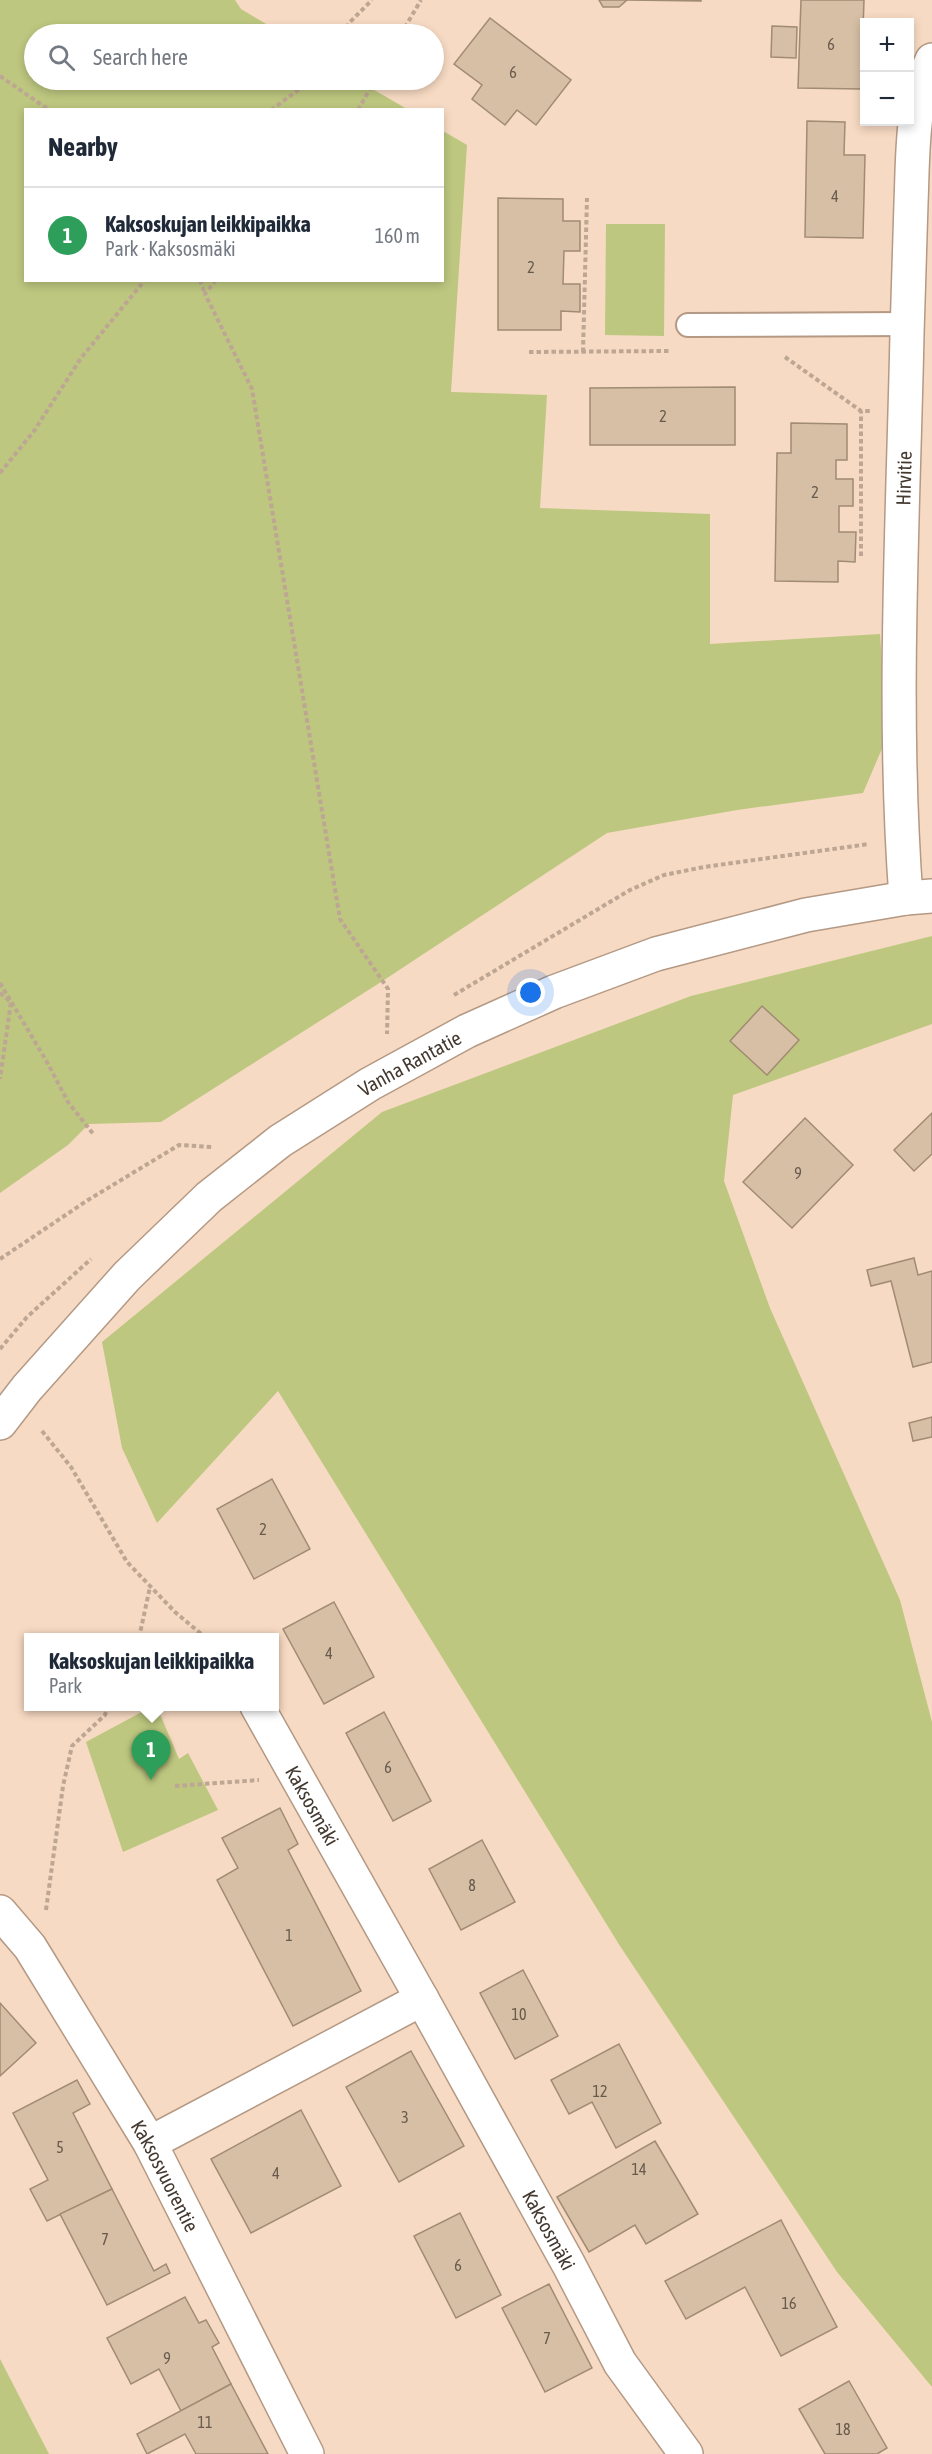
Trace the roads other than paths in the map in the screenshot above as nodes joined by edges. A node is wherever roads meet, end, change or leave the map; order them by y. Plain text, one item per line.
1 (932, 60) edge
2 (908, 324) junction
3 (688, 325) dead end
4 (919, 897) edge
5 (0, 1423) edge
6 (259, 1711) edge
7 (0, 1912) edge
8 (423, 1999) junction
9 (150, 2143) junction
10 (307, 2454) edge
11 (686, 2454) edge

1 - 2 street, Hirvitie
2 - 3 lane
2 - 4 street, Hirvitie
4 - 5 street, Vanha Rantatie
6 - 8 street, Kaksosmäki
7 - 9 street, Kaksosvuorentie
8 - 9 street
8 - 11 street, Kaksosmäki
9 - 10 street, Kaksosvuorentie

